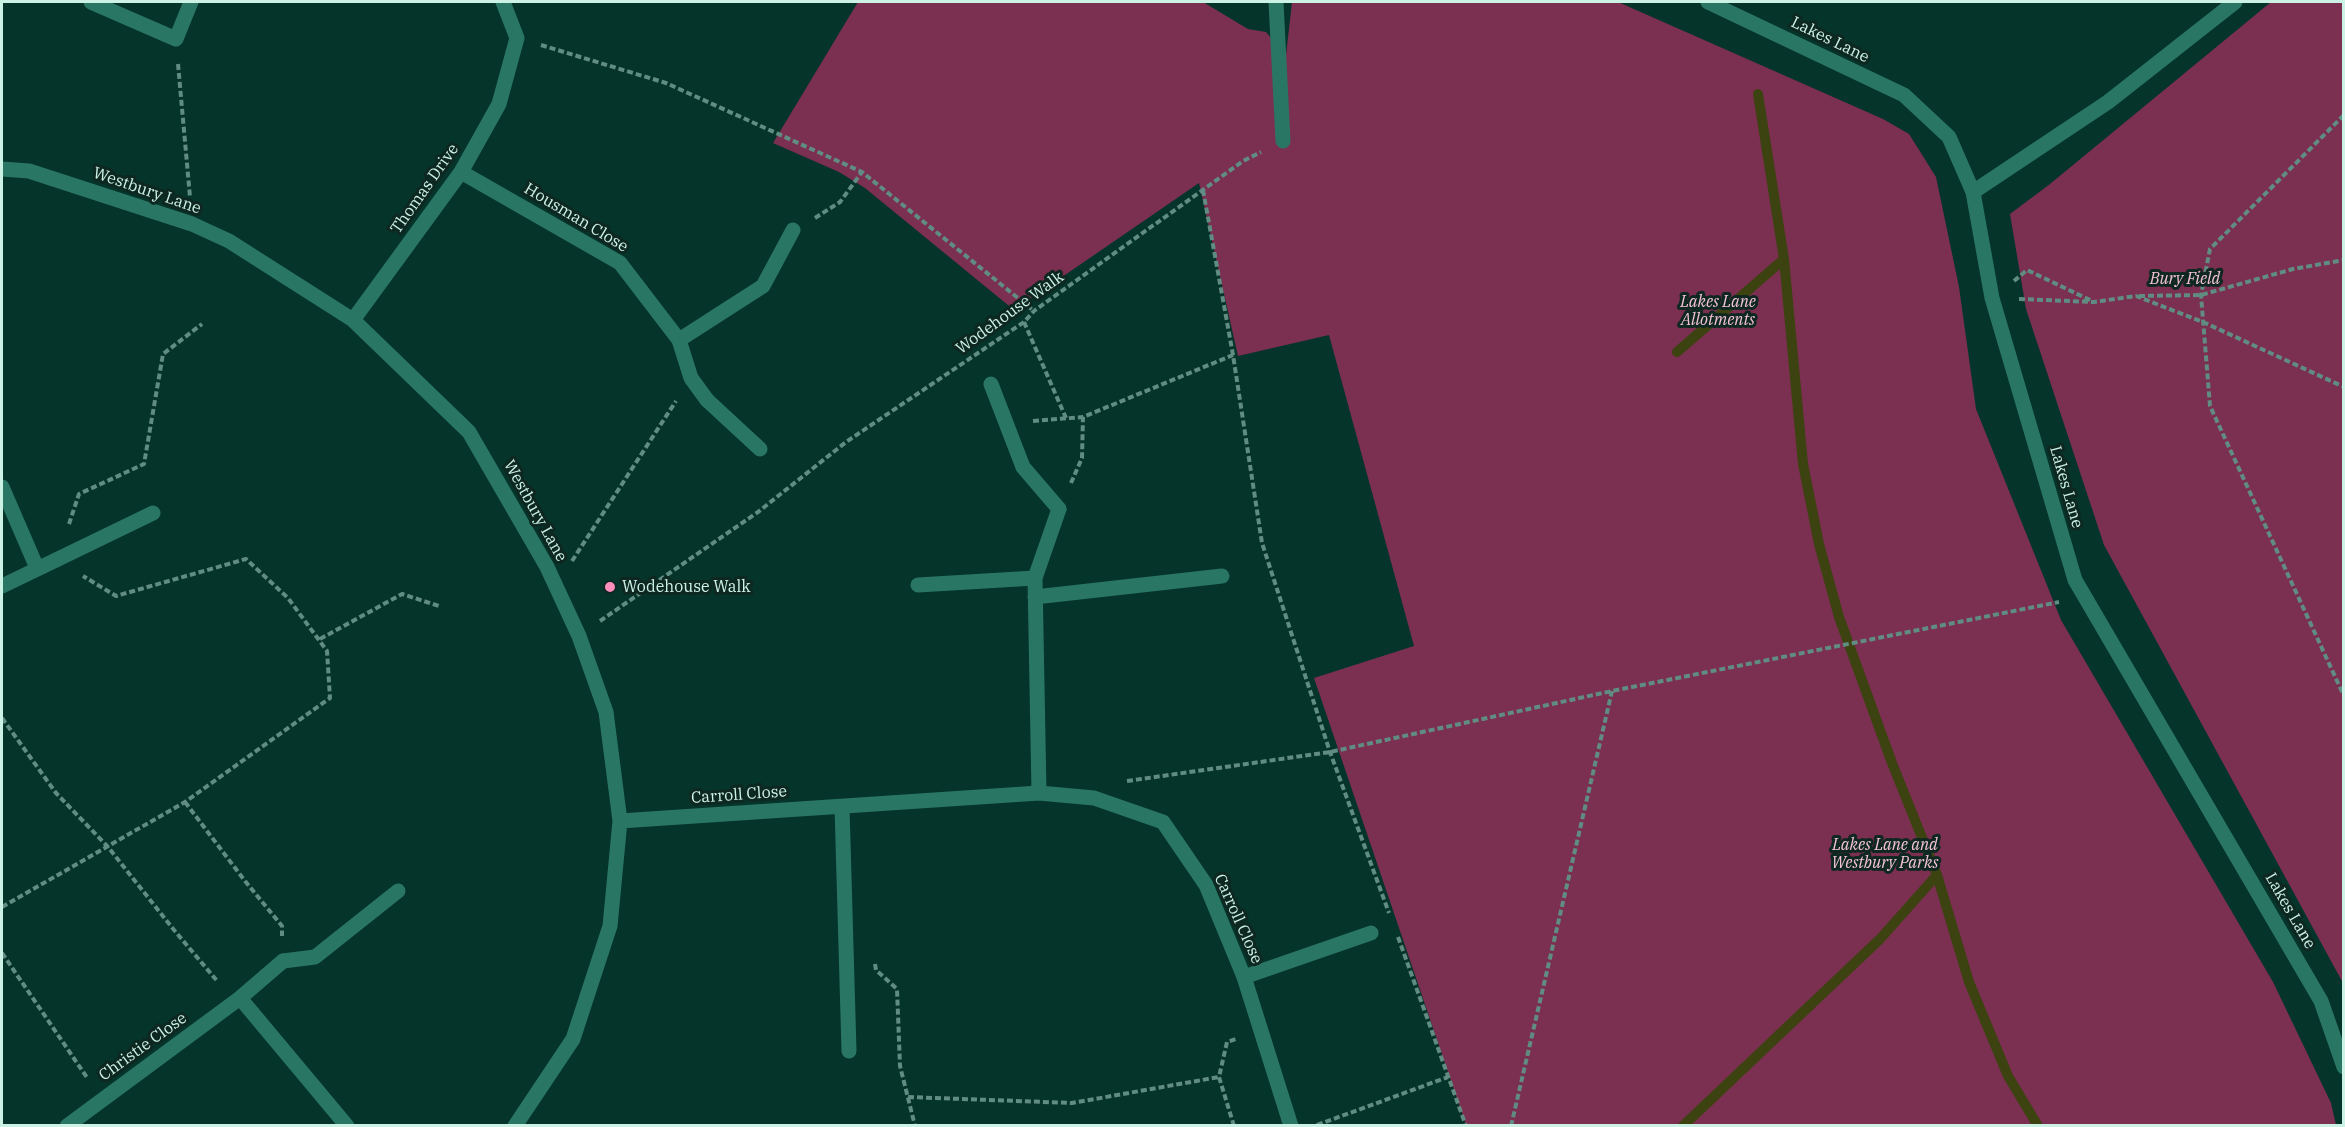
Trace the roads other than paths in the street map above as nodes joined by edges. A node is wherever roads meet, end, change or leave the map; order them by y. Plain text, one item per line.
1 (91, 2) edge
2 (191, 2) edge
3 (503, 2) edge
4 (1276, 2) edge
5 (1708, 2) edge
6 (2235, 2) edge
7 (1283, 141) road end
8 (2, 169) edge
9 (461, 172) junction
10 (1973, 192) junction
11 (793, 230) road end
12 (353, 320) junction
13 (679, 340) junction
14 (991, 384) dead end
15 (760, 449) dead end
16 (2, 487) edge
17 (153, 513) dead end
18 (37, 568) junction
19 (1222, 576) dead end
20 (1035, 578) junction
21 (918, 585) dead end
22 (2, 586) edge
23 (1035, 597) junction
24 (1040, 793) junction
25 (842, 807) junction
26 (620, 821) junction
27 (398, 891) dead end
28 (1371, 933) dead end
29 (1244, 977) junction
30 (238, 1000) junction
31 (849, 1051) dead end
32 (2343, 1066) edge
33 (67, 1125) edge
34 (347, 1125) edge
35 (515, 1125) edge
36 (1291, 1125) edge

1 - 2 street
3 - 9 street, Thomas Drive
4 - 7 street
5 - 10 street, Lakes Lane
6 - 10 street
8 - 12 street, Westbury Lane
9 - 12 street, Thomas Drive
9 - 13 street, Housman Close
10 - 32 street, Lakes Lane
11 - 13 street
12 - 26 street, Westbury Lane
13 - 15 street, Housman Close
14 - 20 street
16 - 18 street
17 - 18 street
18 - 22 street
19 - 23 street
20 - 21 street
20 - 23 street
23 - 24 street
24 - 25 street, Carroll Close
24 - 29 street, Carroll Close
25 - 26 street, Carroll Close
25 - 31 street
26 - 35 street, Westbury Lane
27 - 30 street, Christie Close
28 - 29 street
29 - 36 street, Carroll Close
30 - 33 street, Christie Close
30 - 34 street

